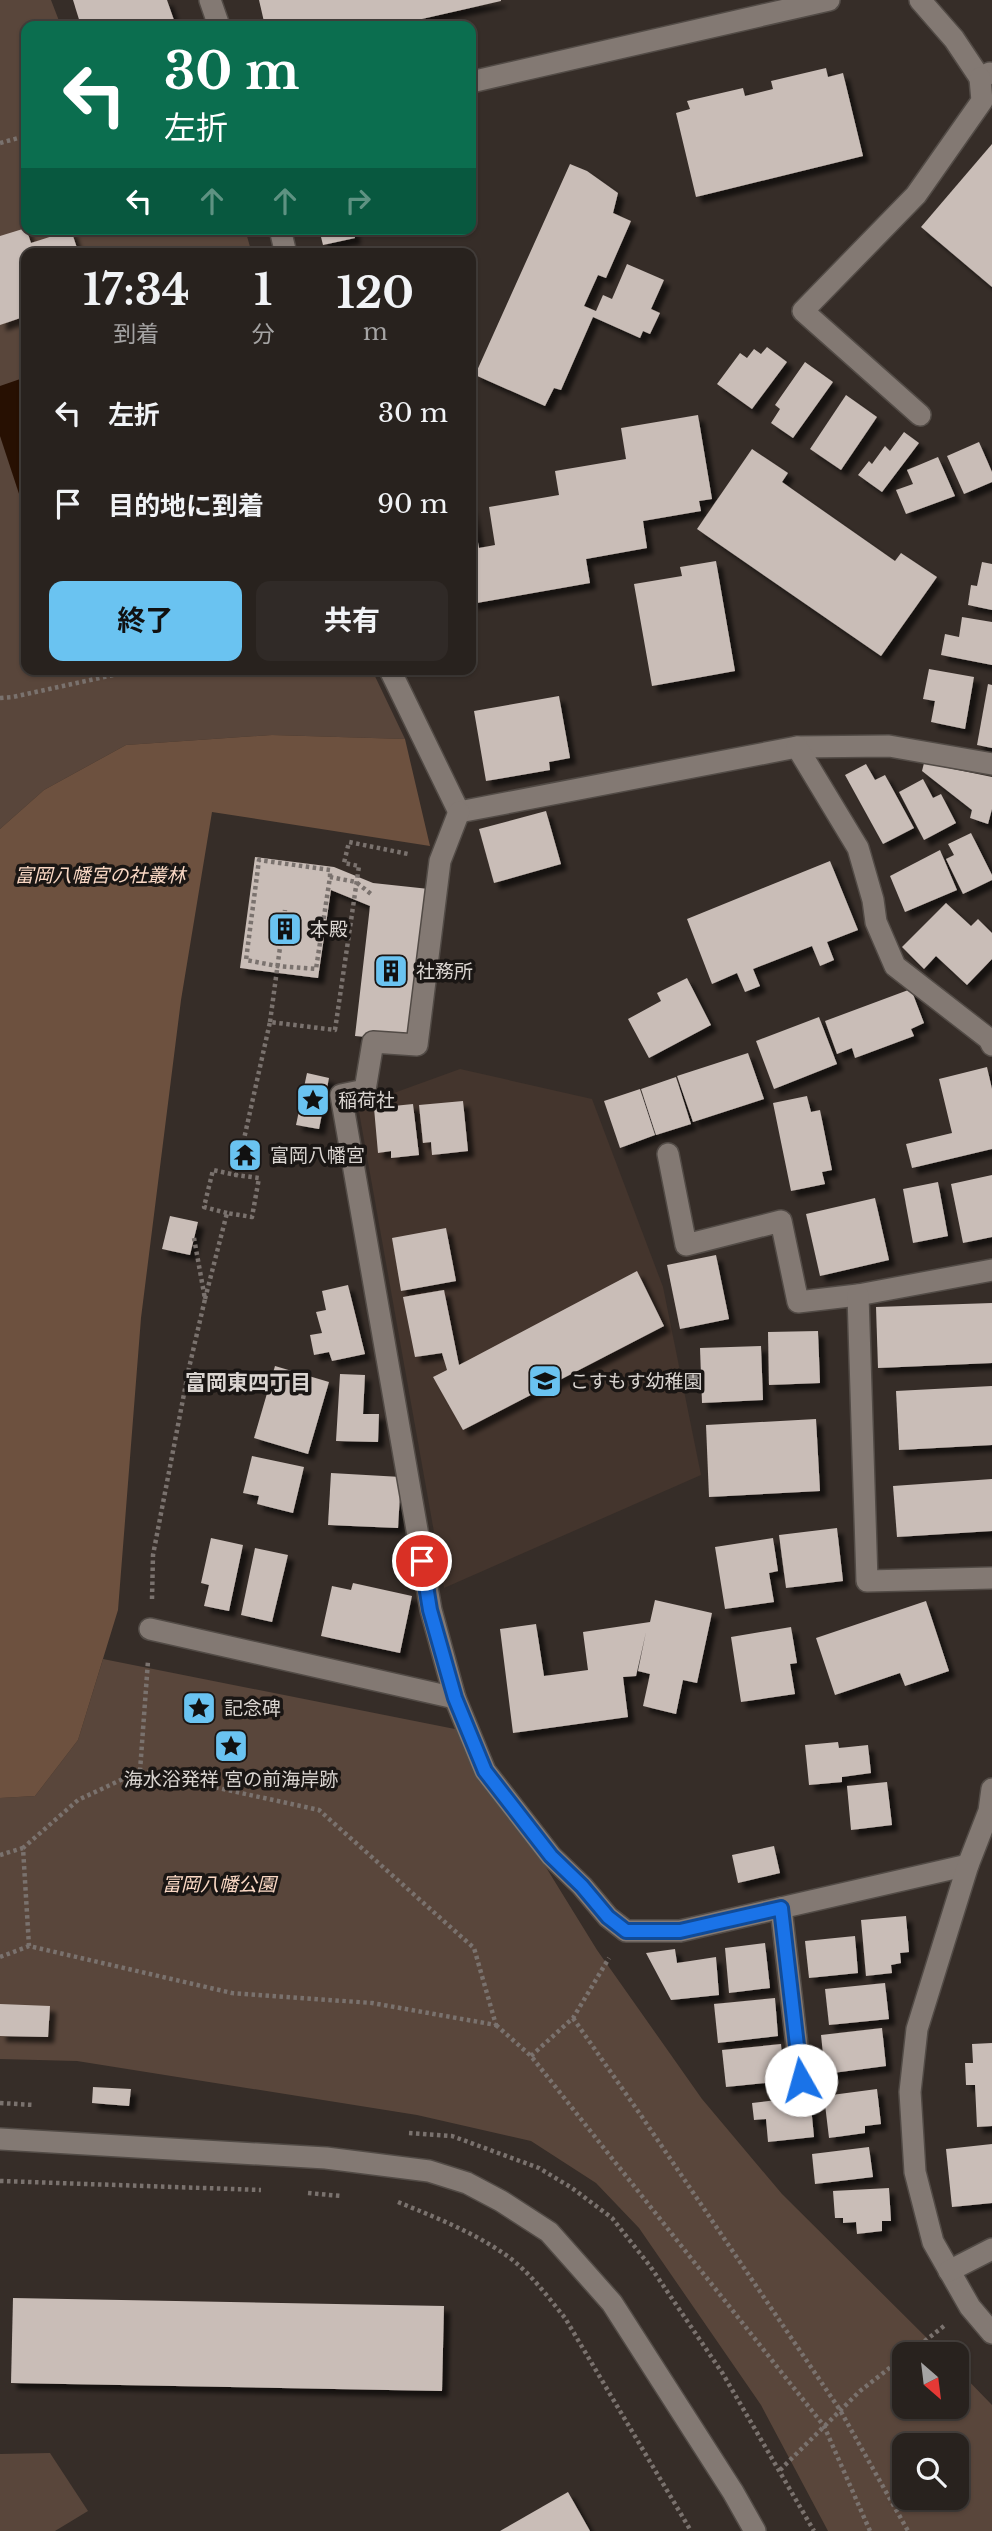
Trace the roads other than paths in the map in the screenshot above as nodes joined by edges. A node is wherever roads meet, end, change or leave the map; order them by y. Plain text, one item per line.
1 (210, 0) edge
2 (829, 0) edge
3 (920, 0) edge
4 (217, 21) edge
5 (986, 75) edge
6 (476, 81) edge
7 (919, 415) dead end
8 (392, 675) edge
9 (797, 747) junction
10 (992, 764) edge
11 (459, 812) junction
12 (992, 1045) edge
13 (668, 1154) dead end
14 (992, 1270) edge
15 (858, 1295) junction
16 (992, 1578) edge
17 (150, 1629) dead end
18 (455, 1698) junction
19 (992, 1789) edge
20 (991, 1811) edge
21 (968, 1865) junction
22 (781, 1908) junction
23 (801, 2080) dead end
24 (0, 2139) edge
25 (992, 2249) edge
26 (949, 2272) junction
27 (992, 2333) edge
28 (755, 2531) edge

1 - 4 street
2 - 6 street
3 - 5 street
5 - 7 street
8 - 11 street
9 - 10 street
9 - 11 street
9 - 12 street
11 - 18 street
13 - 15 street
14 - 15 street
15 - 16 street
17 - 18 street
18 - 22 street
19 - 20 street
20 - 21 street
21 - 22 street
21 - 26 street
22 - 23 street
24 - 28 street
25 - 26 street
26 - 27 street

